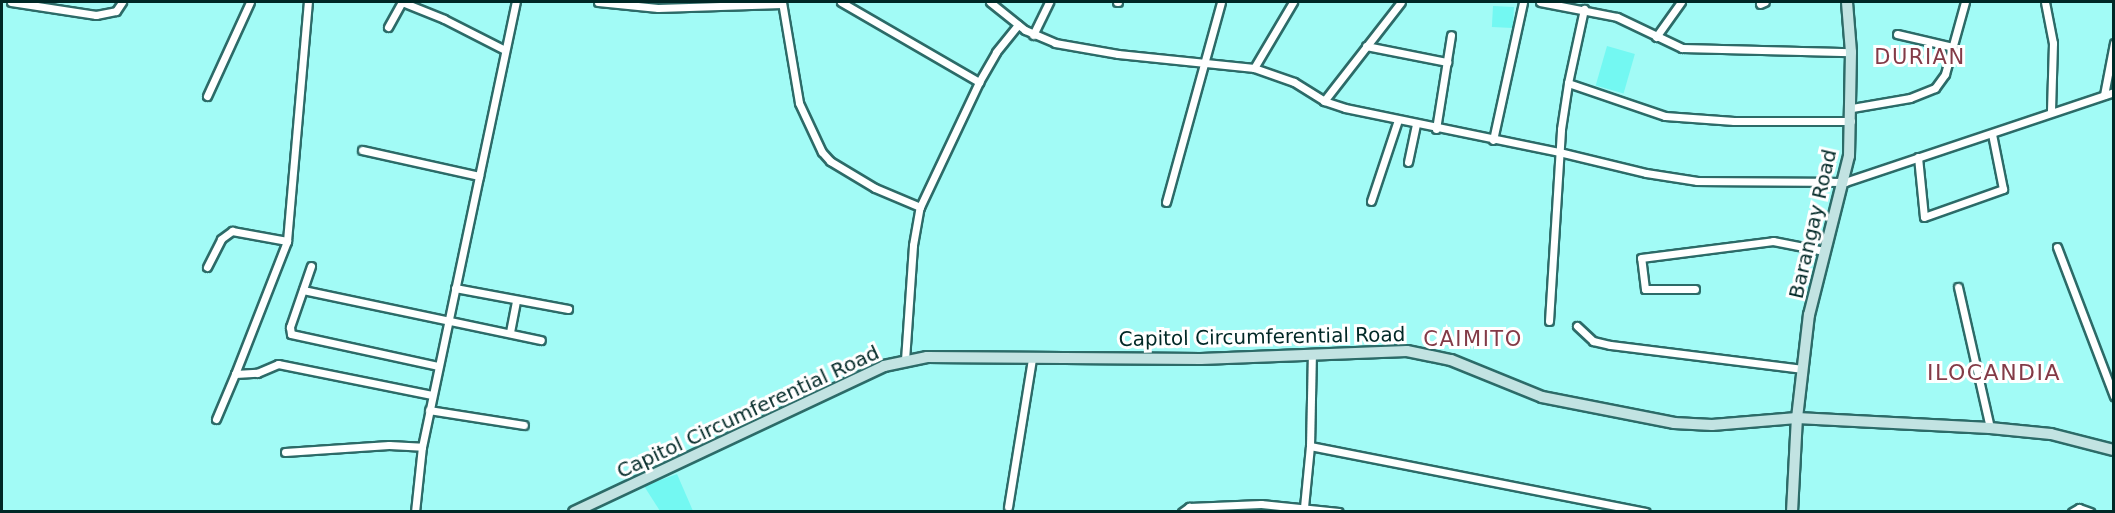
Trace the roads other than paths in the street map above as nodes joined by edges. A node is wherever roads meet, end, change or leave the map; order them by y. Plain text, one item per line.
1 (11, 2) edge
2 (122, 2) edge
3 (250, 2) edge
4 (308, 2) edge
5 (402, 2) edge
6 (516, 2) edge
7 (598, 2) edge
8 (841, 2) edge
9 (990, 2) edge
10 (1049, 2) edge
11 (1221, 2) edge
12 (1293, 2) edge
13 (1401, 2) edge
14 (1523, 2) edge
15 (1540, 2) edge
16 (1681, 2) edge
17 (1847, 2) edge
18 (1965, 2) edge
19 (2045, 2) edge
20 (782, 3) edge
21 (1584, 9) junction
22 (1018, 25) junction
23 (388, 27) dead end
24 (1897, 33) dead end
25 (1033, 35) junction
26 (1451, 35) dead end
27 (1656, 37) junction
28 (2114, 43) edge
29 (1366, 46) junction
30 (1953, 47) junction
31 (505, 50) junction
32 (1851, 52) junction
33 (1447, 62) junction
34 (1206, 63) junction
35 (1254, 68) junction
36 (979, 82) junction
37 (1568, 83) junction
38 (2114, 92) edge
39 (2104, 95) junction
40 (207, 96) dead end
41 (1323, 101) junction
42 (1852, 108) junction
43 (2051, 111) junction
44 (1398, 120) junction
45 (1851, 121) junction
46 (1416, 125) junction
47 (1436, 129) junction
48 (1992, 134) junction
49 (1492, 140) junction
50 (362, 150) dead end
51 (1559, 152) junction
52 (1918, 157) junction
53 (1408, 162) dead end
54 (478, 176) junction
55 (1845, 182) junction
56 (1371, 201) dead end
57 (1166, 202) dead end
58 (920, 207) junction
59 (287, 241) junction
60 (2057, 248) dead end
61 (1824, 251) junction
62 (311, 266) dead end
63 (207, 267) dead end
64 (1958, 287) dead end
65 (455, 288) junction
66 (1695, 289) dead end
67 (303, 290) junction
68 (516, 302) junction
69 (568, 309) dead end
70 (448, 319) junction
71 (1549, 321) dead end
72 (1577, 326) dead end
73 (510, 332) junction
74 (541, 340) dead end
75 (1312, 353) junction
76 (1032, 358) junction
77 (905, 360) junction
78 (438, 366) junction
79 (1802, 369) junction
80 (235, 374) junction
81 (432, 395) junction
82 (2114, 396) edge
83 (429, 411) junction
84 (1797, 418) junction
85 (216, 419) dead end
86 (524, 425) dead end
87 (1990, 428) junction
88 (1310, 446) junction
89 (422, 447) junction
90 (2114, 450) edge
91 (285, 452) dead end
92 (1008, 507) dead end
93 (1304, 507) junction
94 (415, 512) edge
95 (574, 512) edge
96 (1182, 512) edge
97 (1339, 512) edge
98 (1646, 512) edge
99 (1792, 512) edge
100 (2072, 512) edge
101 (2090, 512) edge

1 - 2 street
3 - 40 street
4 - 59 street
5 - 23 street
5 - 31 street
6 - 31 street
7 - 20 street
8 - 36 street
9 - 22 street
10 - 25 street
11 - 34 street
12 - 35 street
13 - 29 street
14 - 49 street
15 - 21 street
16 - 27 street
17 - 32 main road, Barangay Road
18 - 30 street
19 - 43 street
20 - 58 street
21 - 27 street
21 - 37 street
22 - 25 street
22 - 36 street
24 - 30 street
25 - 34 street
26 - 33 street
27 - 32 street
28 - 39 street
29 - 33 street
29 - 41 street
30 - 42 street
31 - 54 street
32 - 42 main road, Barangay Road
33 - 47 street
34 - 35 street
34 - 57 street
35 - 41 street
36 - 58 street
37 - 45 street
37 - 51 street
38 - 39 street
39 - 43 street
41 - 44 street
42 - 45 main road, Barangay Road
43 - 48 street
44 - 46 street
44 - 56 street
45 - 55 main road, Barangay Road
46 - 47 street
46 - 53 street
47 - 49 street
48 - 52 street
48 - 52 street
49 - 51 street
50 - 54 street
51 - 55 street
51 - 71 street
52 - 55 street
54 - 65 street
55 - 61 main road, Barangay Road
58 - 77 street
59 - 63 street
59 - 80 street
60 - 82 street
61 - 66 street
61 - 79 main road, Barangay Road
62 - 67 street
64 - 87 street
65 - 68 street
65 - 70 street
67 - 70 street
67 - 78 street
68 - 69 street
68 - 73 street
70 - 73 street
70 - 78 street
72 - 79 street
73 - 74 street
75 - 76 main road, Capitol Circumferential Road
75 - 84 main road, Capitol Circumferential Road
75 - 88 street
76 - 77 main road, Capitol Circumferential Road
76 - 92 street
77 - 95 main road, Capitol Circumferential Road
78 - 81 street
79 - 84 main road, Barangay Road
80 - 81 street
80 - 85 street
81 - 83 street
83 - 86 street
83 - 89 street
84 - 87 main road, Capitol Circumferential Road
84 - 99 main road, Barangay Road
87 - 90 main road, Capitol Circumferential Road
88 - 93 street
88 - 98 street
89 - 91 street
89 - 94 street
93 - 96 street
93 - 97 street
100 - 101 street

